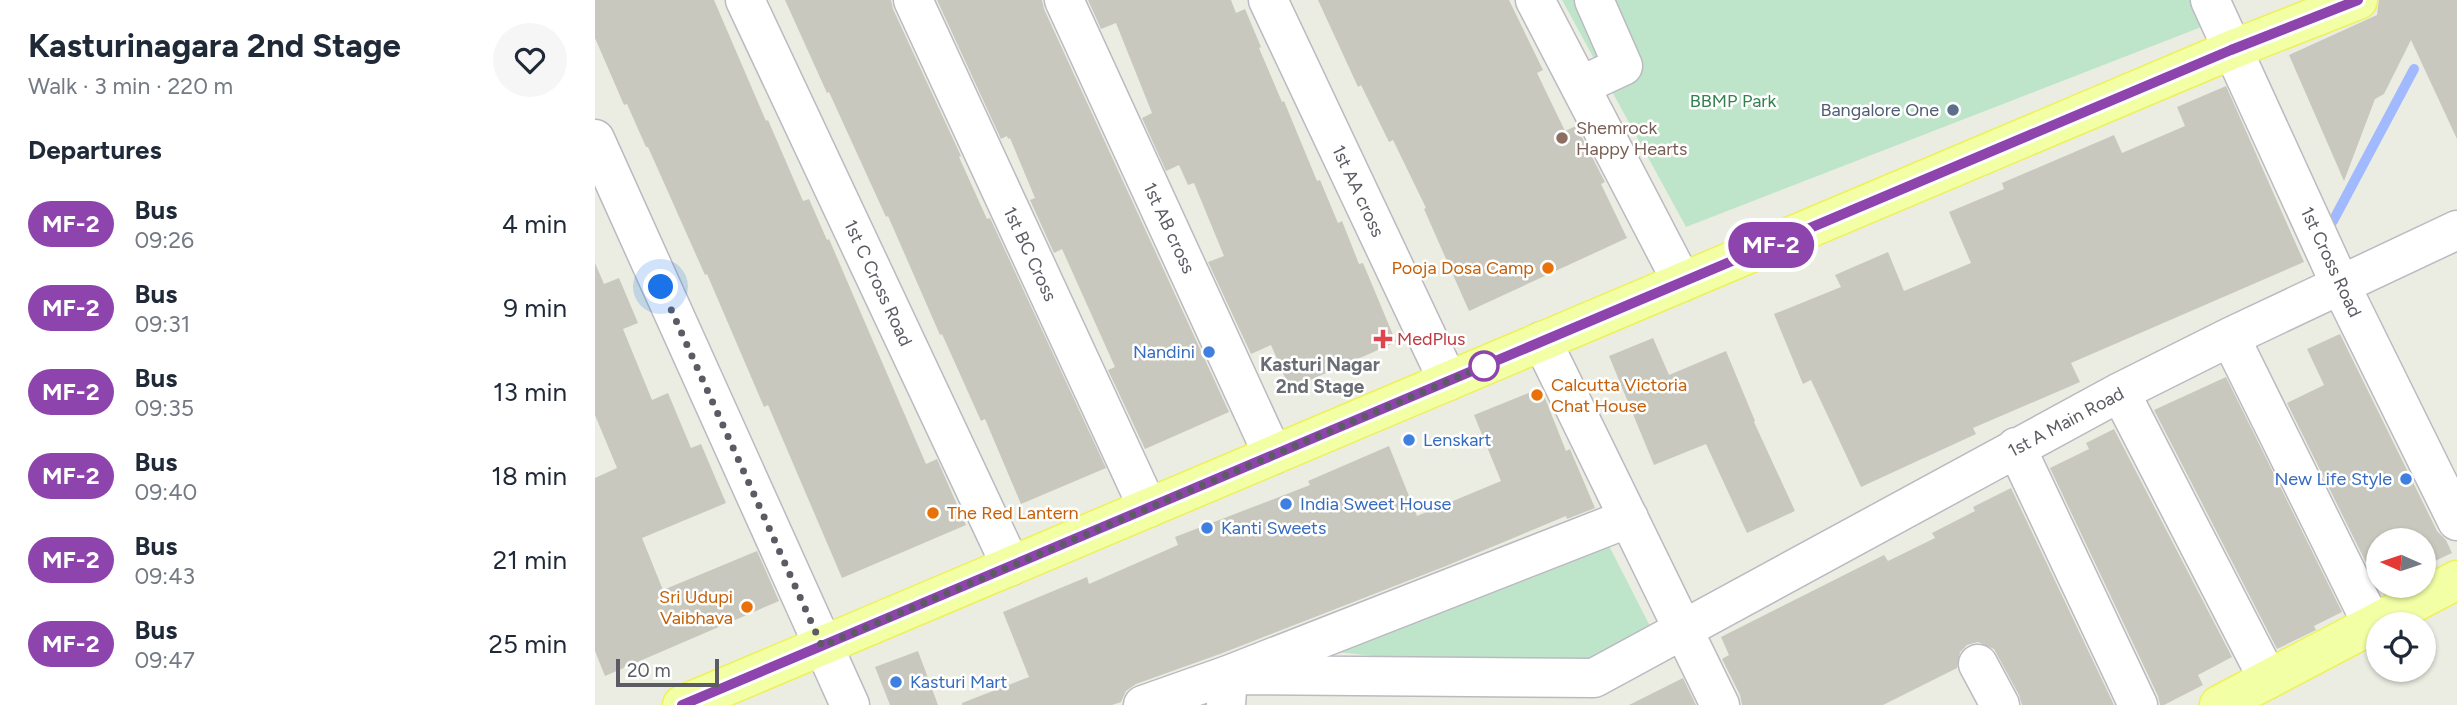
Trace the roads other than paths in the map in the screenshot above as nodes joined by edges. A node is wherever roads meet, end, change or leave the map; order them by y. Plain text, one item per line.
1 (745, 0) edge
2 (913, 0) edge
3 (1064, 0) edge
4 (1268, 0) edge
5 (1535, 0) edge
6 (1594, 0) edge
7 (2210, 0) edge
8 (2358, 0) edge
9 (2231, 50) junction
10 (1580, 86) junction
11 (595, 139) edge
12 (2457, 230) edge
13 (1682, 282) junction
14 (2341, 286) junction
15 (2230, 337) junction
16 (1542, 341) junction
17 (1448, 381) junction
18 (2120, 393) junction
19 (2016, 447) junction
20 (1273, 455) junction
21 (1148, 508) junction
22 (1629, 518) junction
23 (2457, 521) edge
24 (1011, 566) junction
25 (2457, 580) edge
26 (2366, 612) edge
27 (2395, 612) edge
28 (2366, 627) edge
29 (1684, 632) junction
30 (822, 646) junction
31 (1978, 664) dead end
32 (2268, 679) junction
33 (1227, 690) edge
34 (682, 705) edge
35 (850, 705) edge
36 (1143, 705) edge
37 (1720, 705) edge
38 (2000, 705) edge
39 (2138, 705) edge
40 (2219, 705) edge

1 - 24 street, 1st C Cross Road
2 - 21 street, 1st BC Cross
3 - 20 street, 1st AB cross
4 - 17 street, 1st AA cross
5 - 10 street
6 - 10 street
7 - 9 street, 1st Cross Road
8 - 9 main road
9 - 13 main road
9 - 14 street, 1st Cross Road
10 - 13 street
11 - 30 street
12 - 14 street, 1st A Main Road
13 - 16 main road
14 - 15 street, 1st A Main Road
14 - 23 street, 1st Cross Road
15 - 18 street, 1st A Main Road
15 - 26 street
16 - 17 main road
16 - 22 street
17 - 20 main road
18 - 19 street, 1st A Main Road
18 - 32 street
19 - 29 street, 1st A Main Road
19 - 39 street
20 - 21 main road
21 - 24 main road
22 - 29 street
22 - 33 street
24 - 30 main road
25 - 27 main road
28 - 32 main road
29 - 33 street, 1st A Main Road
29 - 37 street
30 - 34 main road
30 - 35 street
31 - 38 street
32 - 40 main road
33 - 36 street

